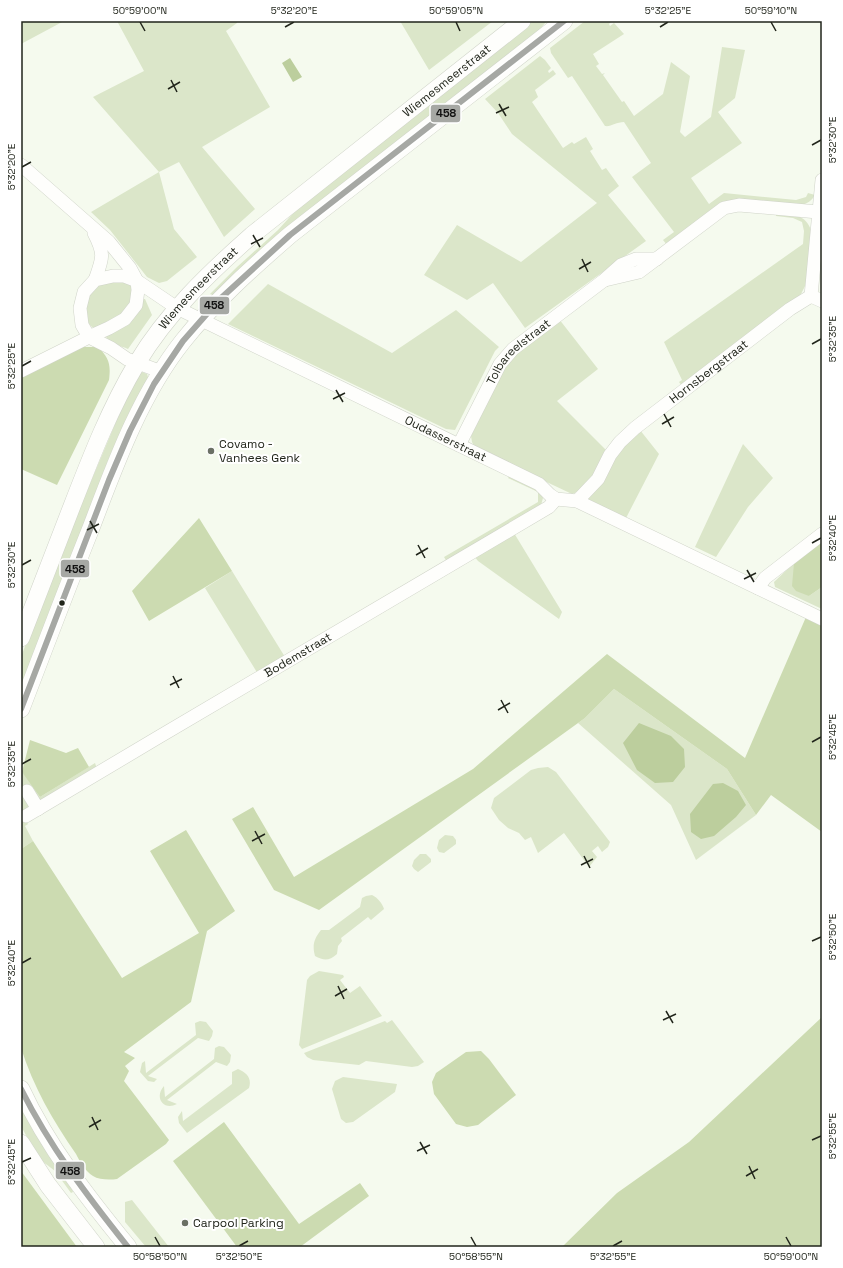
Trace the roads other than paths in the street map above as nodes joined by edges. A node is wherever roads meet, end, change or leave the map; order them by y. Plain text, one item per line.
1 (522, 21) edge
2 (564, 21) edge
3 (21, 165) edge
4 (822, 180) edge
5 (818, 212) junction
6 (91, 226) junction
7 (95, 280) junction
8 (138, 281) junction
9 (816, 299) edge
10 (177, 308) junction
11 (200, 320) junction
12 (88, 337) junction
13 (138, 362) junction
14 (21, 371) edge
15 (162, 372) junction
16 (459, 445) junction
17 (556, 499) junction
18 (577, 501) junction
19 (822, 534) edge
20 (758, 588) junction
21 (822, 619) edge
22 (21, 638) edge
23 (21, 709) edge
24 (27, 791) dead end
25 (38, 809) junction
26 (26, 816) dead end
27 (21, 1089) edge
28 (21, 1143) edge
29 (96, 1247) edge
30 (128, 1247) edge

1 - 10 main road, Wiemesmeerstraat
2 - 11 main road, Wiemesmeerstraat
3 - 6 street, Oudasserstraat
4 - 5 street
5 - 9 street
5 - 16 street, Tolbareelstraat
6 - 7 street, Oudasserstraat
6 - 8 street, Oudasserstraat
7 - 8 street
7 - 12 street
8 - 10 street, Oudasserstraat
8 - 12 street
9 - 18 street, Hornsbergstraat
10 - 11 street, Oudasserstraat
10 - 13 main road, Wiemesmeerstraat
11 - 15 main road, Wiemesmeerstraat
11 - 16 street, Oudasserstraat
12 - 13 street
12 - 14 street
13 - 15 street
13 - 22 main road, Wiemesmeerstraat
15 - 23 main road, Wiemesmeerstraat
16 - 17 street, Oudasserstraat
17 - 18 street
17 - 25 street, Bodemstraat
18 - 20 street
19 - 20 street
20 - 21 street
24 - 25 street
25 - 26 street, Bodemstraat
27 - 30 main road
28 - 29 main road

